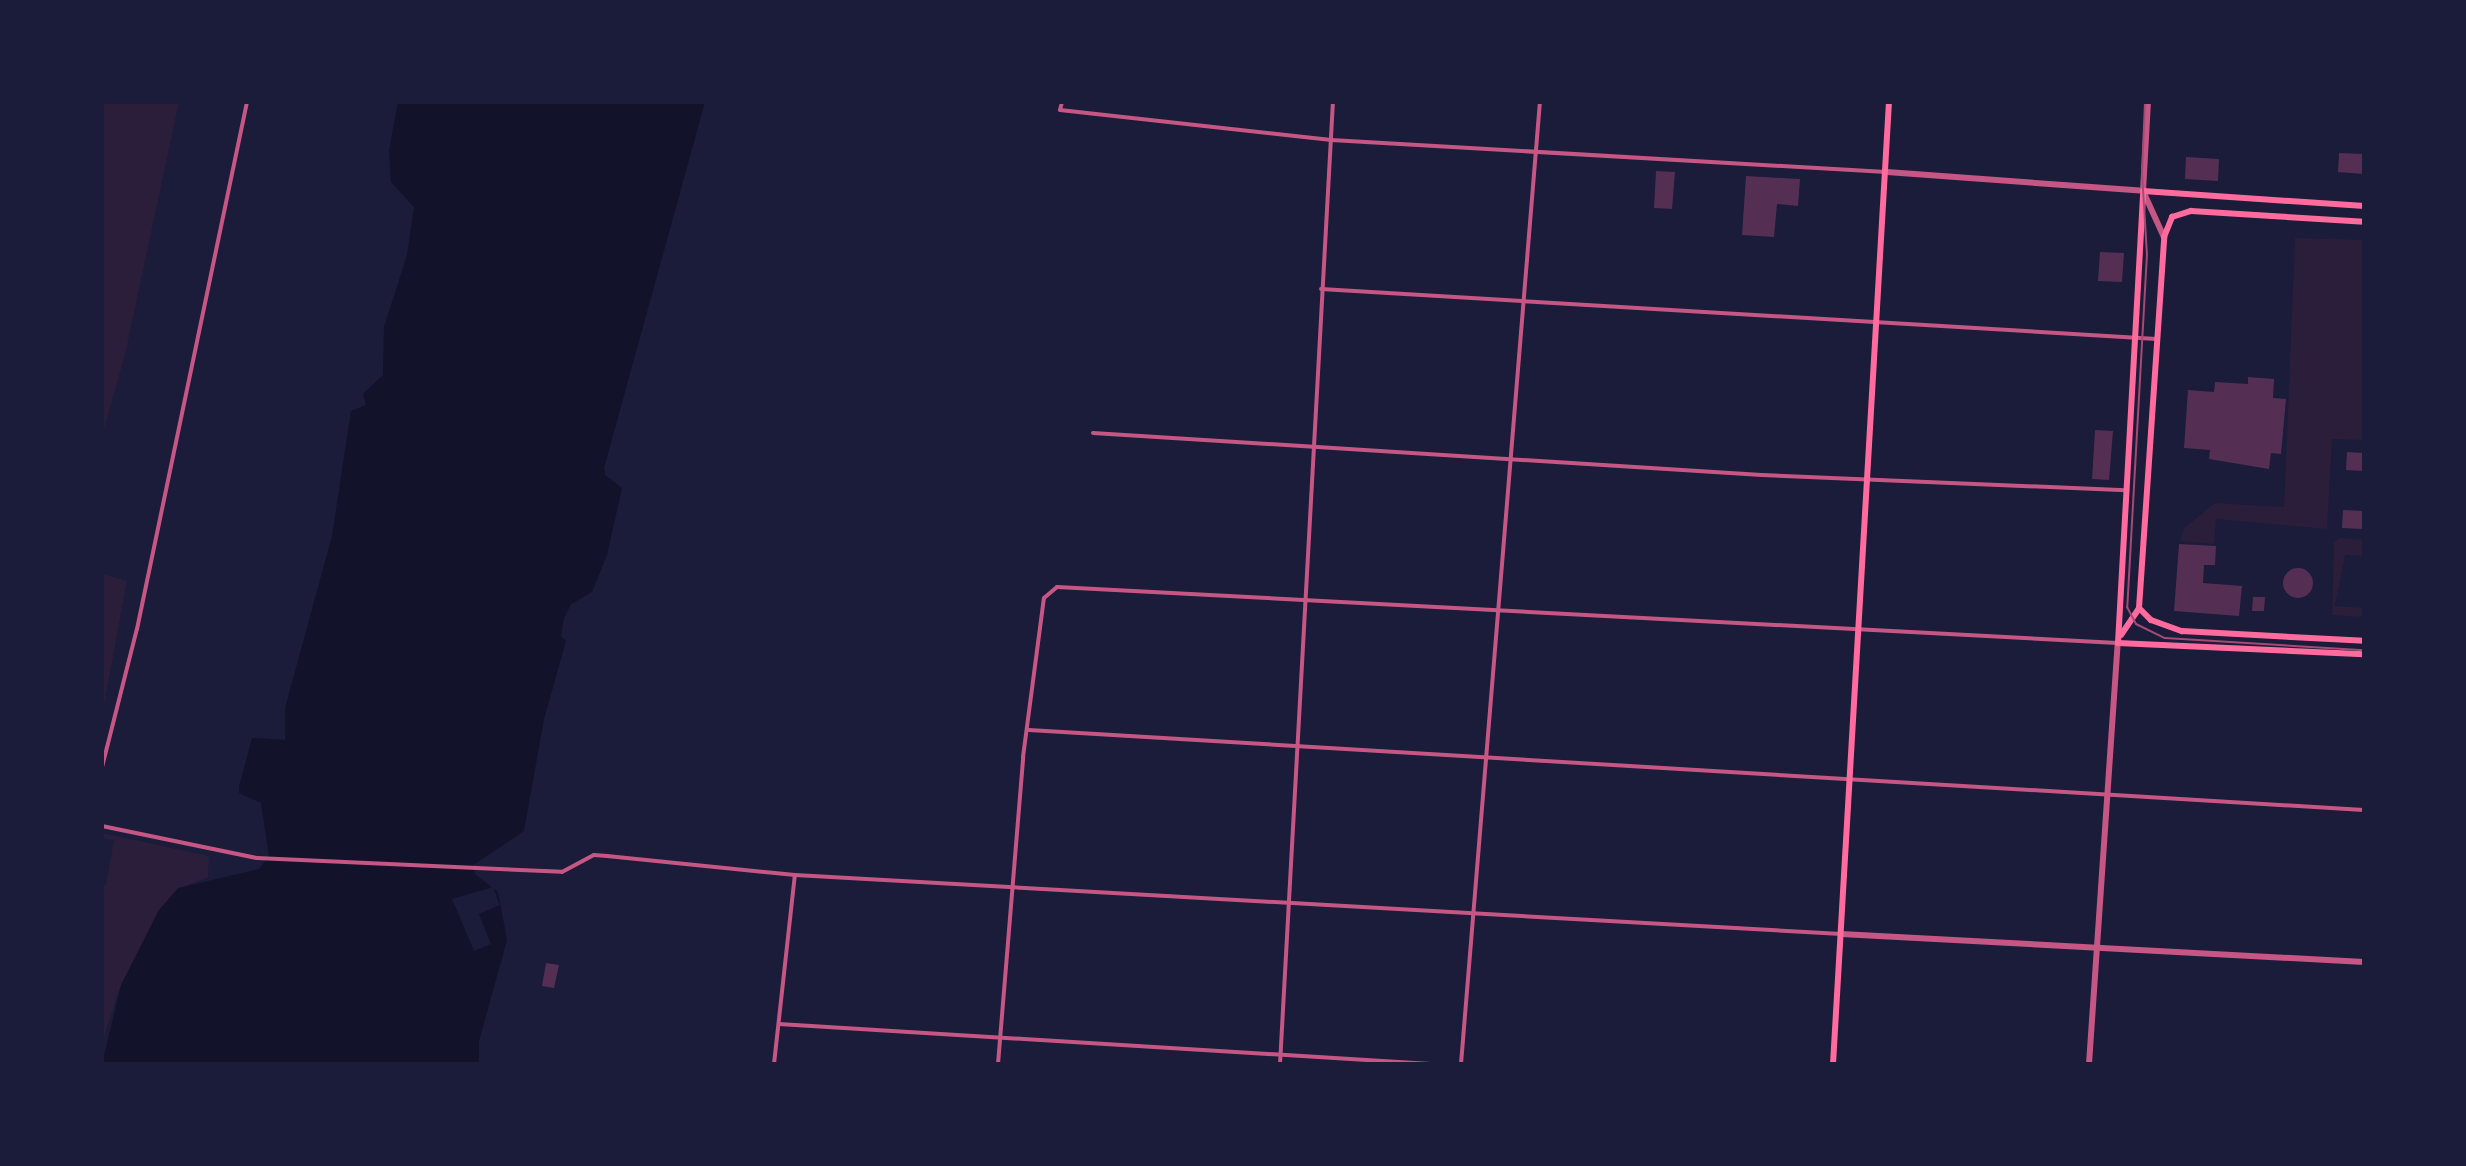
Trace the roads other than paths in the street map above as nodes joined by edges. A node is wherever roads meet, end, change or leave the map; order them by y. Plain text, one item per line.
1 (247, 102) edge
2 (1062, 102) edge
3 (1333, 102) edge
4 (1540, 102) edge
5 (1889, 102) edge
6 (2148, 102) edge
7 (1331, 140) junction
8 (1537, 151) junction
9 (1887, 172) junction
10 (2143, 191) junction
11 (2364, 206) edge
12 (2364, 222) edge
13 (2164, 237) junction
14 (1321, 289) junction
15 (1524, 303) junction
16 (1877, 325) junction
17 (2135, 337) junction
18 (2157, 339) junction
19 (1093, 433) dead end
20 (1314, 446) junction
21 (1511, 459) junction
22 (1868, 481) junction
23 (2126, 490) junction
24 (1308, 597) junction
25 (1500, 606) junction
26 (2139, 608) junction
27 (1858, 631) junction
28 (2364, 641) edge
29 (2118, 643) junction
30 (2364, 654) edge
31 (1029, 730) junction
32 (1300, 748) junction
33 (1488, 760) junction
34 (102, 767) edge
35 (1851, 782) junction
36 (2109, 795) junction
37 (2364, 810) edge
38 (102, 826) edge
39 (795, 875) junction
40 (1014, 886) junction
41 (1288, 903) junction
42 (1475, 914) junction
43 (1841, 934) junction
44 (2097, 950) junction
45 (2364, 962) edge
46 (779, 1024) junction
47 (1000, 1034) junction
48 (1281, 1054) junction
49 (774, 1064) edge
50 (998, 1064) edge
51 (1280, 1064) edge
52 (1431, 1064) edge
53 (1461, 1064) edge
54 (1833, 1064) edge
55 (2089, 1064) edge

1 - 34 street
2 - 7 street
3 - 7 street
4 - 8 street
5 - 9 main road
6 - 10 street
7 - 8 street
7 - 14 street
8 - 9 street
8 - 15 street
9 - 10 street
9 - 16 main road
10 - 11 main road
10 - 13 street
10 - 17 main road
12 - 13 main road
13 - 18 main road
14 - 15 street
14 - 20 street
15 - 16 street
15 - 21 street
16 - 17 street
16 - 22 main road
17 - 18 street
17 - 23 main road
18 - 26 main road
19 - 20 street
20 - 21 street
20 - 24 street
21 - 22 street
21 - 25 street
22 - 23 street
22 - 27 main road
23 - 29 main road
24 - 25 street
24 - 31 street
24 - 32 street
25 - 27 street
25 - 33 street
26 - 28 main road
26 - 29 main road
27 - 29 street
27 - 35 main road
29 - 30 main road
29 - 36 street
31 - 32 street
31 - 40 street
32 - 33 street
32 - 41 street
33 - 35 street
33 - 42 street
35 - 36 street
35 - 43 main road
36 - 37 street
36 - 44 street
38 - 39 street
39 - 40 street
39 - 46 street
40 - 41 street
40 - 47 street
41 - 42 street
41 - 48 street
42 - 43 street
42 - 53 street
43 - 44 street
43 - 54 main road
44 - 45 street
44 - 55 street
46 - 47 street
46 - 49 street
47 - 48 street
47 - 50 street
48 - 51 street
48 - 52 street

